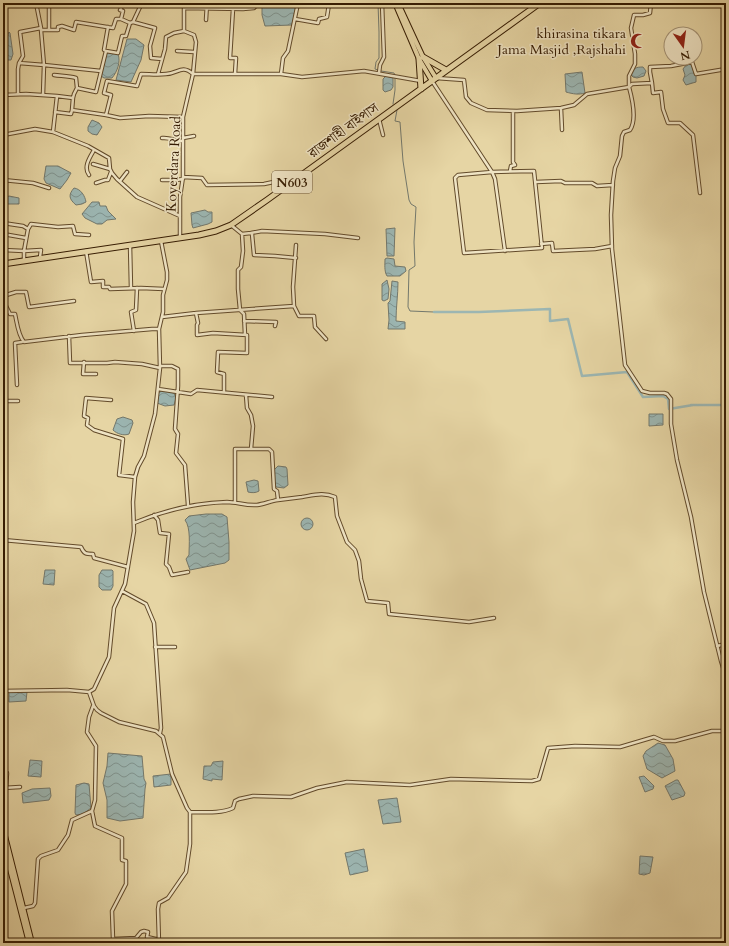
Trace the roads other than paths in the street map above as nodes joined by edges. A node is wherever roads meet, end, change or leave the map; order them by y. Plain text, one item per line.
1 (36, 3) edge
2 (49, 3) edge
3 (124, 3) edge
4 (140, 3) edge
5 (184, 3) edge
6 (207, 3) edge
7 (258, 3) edge
8 (342, 3) edge
9 (382, 3) edge
10 (397, 3) edge
11 (540, 3) edge
12 (651, 3) edge
13 (298, 4) edge
14 (329, 4) junction
15 (184, 8) junction
16 (206, 8) junction
17 (233, 9) junction
18 (121, 19) junction
19 (295, 19) junction
20 (206, 20) dead end
21 (132, 22) junction
22 (108, 27) junction
23 (41, 29) junction
24 (49, 30) junction
25 (184, 31) junction
26 (106, 51) junction
27 (177, 51) dead end
28 (194, 52) junction
29 (421, 58) junction
30 (162, 59) junction
31 (19, 63) junction
32 (44, 65) junction
33 (726, 69) edge
34 (446, 70) junction
35 (101, 71) junction
36 (379, 73) junction
37 (158, 74) junction
38 (193, 74) junction
39 (235, 74) junction
40 (281, 74) junction
41 (54, 75) dead end
42 (434, 79) junction
43 (421, 81) junction
44 (652, 83) junction
45 (629, 87) junction
46 (77, 88) junction
47 (421, 89) junction
48 (18, 94) junction
49 (3, 95) edge
50 (43, 95) junction
51 (57, 96) junction
52 (73, 98) junction
53 (561, 108) junction
54 (72, 110) junction
55 (513, 111) junction
56 (55, 112) junction
57 (106, 115) junction
58 (183, 117) junction
59 (379, 119) junction
60 (562, 130) dead end
61 (53, 132) junction
62 (3, 135) edge
63 (383, 135) dead end
64 (194, 136) dead end
65 (162, 138) dead end
66 (182, 139) junction
67 (94, 150) junction
68 (93, 164) dead end
69 (111, 171) junction
70 (510, 171) junction
71 (127, 172) dead end
72 (492, 172) junction
73 (89, 175) dead end
74 (183, 178) junction
75 (3, 180) edge
76 (162, 180) dead end
77 (120, 181) junction
78 (536, 182) junction
79 (96, 183) dead end
80 (290, 184) junction
81 (613, 185) junction
82 (49, 188) dead end
83 (700, 193) dead end
84 (180, 216) junction
85 (3, 223) edge
86 (231, 225) junction
87 (28, 229) junction
88 (251, 233) junction
89 (3, 234) edge
90 (89, 234) dead end
91 (242, 234) junction
92 (26, 238) junction
93 (180, 238) junction
94 (358, 238) dead end
95 (161, 241) junction
96 (541, 244) junction
97 (130, 245) junction
98 (296, 245) dead end
99 (612, 246) junction
100 (3, 250) edge
101 (24, 251) junction
102 (86, 251) junction
103 (504, 251) junction
104 (40, 258) junction
105 (296, 258) junction
106 (24, 260) junction
107 (3, 264) edge
108 (131, 288) junction
109 (136, 288) junction
110 (164, 289) junction
111 (3, 296) edge
112 (3, 300) edge
113 (74, 301) dead end
114 (294, 306) junction
115 (240, 310) junction
116 (196, 313) junction
117 (162, 317) junction
118 (244, 322) junction
119 (275, 326) dead end
120 (160, 330) junction
121 (134, 331) junction
122 (245, 335) junction
123 (69, 336) junction
124 (326, 339) dead end
125 (23, 341) junction
126 (84, 362) junction
127 (160, 367) junction
128 (96, 374) dead end
129 (17, 385) dead end
130 (158, 390) junction
131 (177, 392) junction
132 (224, 392) junction
133 (246, 395) junction
134 (272, 397) dead end
135 (111, 400) dead end
136 (3, 401) edge
137 (18, 401) dead end
138 (251, 449) junction
139 (135, 477) junction
140 (278, 500) junction
141 (234, 502) junction
142 (188, 505) junction
143 (154, 515) junction
144 (134, 523) junction
145 (3, 540) edge
146 (128, 567) junction
147 (188, 572) dead end
148 (122, 590) junction
149 (494, 618) dead end
150 (726, 644) edge
151 (717, 646) junction
152 (155, 647) junction
153 (175, 647) dead end
154 (726, 677) edge
155 (3, 691) edge
156 (89, 692) junction
157 (94, 706) junction
158 (726, 731) edge
159 (160, 733) junction
160 (7, 773) dead end
161 (20, 787) dead end
162 (5, 788) edge
163 (92, 811) junction
164 (190, 812) junction
165 (3, 828) edge
166 (3, 842) edge
167 (23, 908) junction
168 (113, 938) junction
169 (160, 941) edge
170 (28, 943) edge
171 (32, 943) edge
172 (111, 943) edge

1 - 23 street
2 - 24 street
3 - 18 street
4 - 21 street
5 - 15 street
6 - 16 street
7 - 17 street
8 - 14 street
9 - 36 street
10 - 29 main road
11 - 34 highway, রাজশাহী বাইপাস / N603
12 - 45 street
13 - 14 street
13 - 19 street
14 - 19 street
15 - 16 street
15 - 25 street
16 - 17 street
16 - 20 street
17 - 39 street
18 - 21 street
18 - 22 street
19 - 40 street
21 - 26 street
21 - 30 street
22 - 24 street
22 - 26 street
23 - 24 street
23 - 31 street
23 - 32 street
25 - 28 street, Koyerdara Road
25 - 30 street
26 - 35 street
27 - 28 street
28 - 38 street, Koyerdara Road
29 - 34 highway
29 - 42 main road
29 - 43 highway
30 - 37 street
31 - 32 street
31 - 48 street
32 - 35 street
32 - 50 street
33 - 44 street
34 - 42 highway, রাজশাহী বাইপাস / N603
35 - 46 street
36 - 40 street
36 - 43 street
37 - 38 street
37 - 57 street
38 - 39 street
38 - 58 street, Koyerdara Road
39 - 40 street
41 - 46 street
42 - 47 highway, রাজশাহী বাইপাস / N603
42 - 55 street
42 - 72 street
43 - 47 highway
44 - 45 street
44 - 83 street
45 - 53 street
45 - 81 street
46 - 52 street
47 - 59 highway, রাজশাহী বাইপাস / N603
48 - 49 street
48 - 50 street
50 - 51 street
51 - 52 street
51 - 56 street
52 - 54 street
53 - 55 street
53 - 60 street
54 - 56 street
54 - 57 street
55 - 70 street
56 - 61 street
57 - 58 street
58 - 66 street, Koyerdara Road
59 - 63 street
59 - 80 highway, রাজশাহী বাইপাস / N603
61 - 62 street
61 - 67 street
64 - 66 street
65 - 66 street
66 - 74 street, Koyerdara Road
67 - 69 street
67 - 73 street
68 - 69 street
69 - 77 street
69 - 79 street
70 - 72 street
70 - 78 street
71 - 77 street
72 - 103 street
72 - 103 street
74 - 76 street
74 - 80 street
74 - 84 street, Koyerdara Road
75 - 82 street
77 - 84 street
78 - 81 street
78 - 96 street
80 - 86 highway, রাজশাহী বাইপাস / N603
81 - 99 street
84 - 93 street, Koyerdara Road
85 - 87 street
86 - 91 street
86 - 93 highway, রাজশাহী বাইপাস / N603
87 - 90 street
87 - 92 street
88 - 91 street
88 - 94 street
88 - 105 street
89 - 92 street
91 - 115 street
92 - 101 street
93 - 95 highway, রাজশাহী বাইপাস / N603
95 - 97 highway, রাজশাহী বাইপাস / N603
95 - 110 street
96 - 99 street
96 - 103 street
97 - 102 highway, রাজশাহী বাইপাস / N603
97 - 108 street
98 - 105 street
99 - 151 street
100 - 101 street
101 - 104 street
101 - 106 street
102 - 104 highway, রাজশাহী বাইপাস / N603
102 - 108 street
104 - 106 highway, রাজশাহী বাইপাস / N603
105 - 114 street
106 - 107 highway, রাজশাহী বাইপাস / N603
108 - 109 street
109 - 110 street
109 - 121 street
110 - 117 street
111 - 113 street
112 - 125 street
114 - 115 street
114 - 124 street
115 - 116 street
115 - 118 street
116 - 117 street
116 - 122 street
117 - 120 street
118 - 119 street
118 - 122 street
120 - 121 street
120 - 127 street
121 - 123 street
122 - 132 street
123 - 125 street
123 - 126 street
125 - 129 street
126 - 127 street
126 - 128 street
127 - 130 street
127 - 131 street
130 - 131 street
130 - 139 street
131 - 132 street
131 - 142 street
132 - 133 street
133 - 134 street
133 - 138 street
135 - 139 street
136 - 137 street
138 - 140 street
138 - 141 street
139 - 144 street
140 - 141 street
140 - 149 street
141 - 142 street
142 - 143 street
143 - 144 street
143 - 147 street
144 - 146 street
145 - 146 street
146 - 148 street
148 - 152 street
148 - 156 street
150 - 151 street
151 - 154 street
152 - 153 street
152 - 159 street
155 - 156 street
156 - 157 street
157 - 159 street
157 - 163 street
158 - 164 street
159 - 164 street
160 - 162 street
161 - 162 street
163 - 167 street
163 - 168 street
164 - 169 street
165 - 167 main road
166 - 170 main road
167 - 171 main road
168 - 169 street
168 - 172 street

